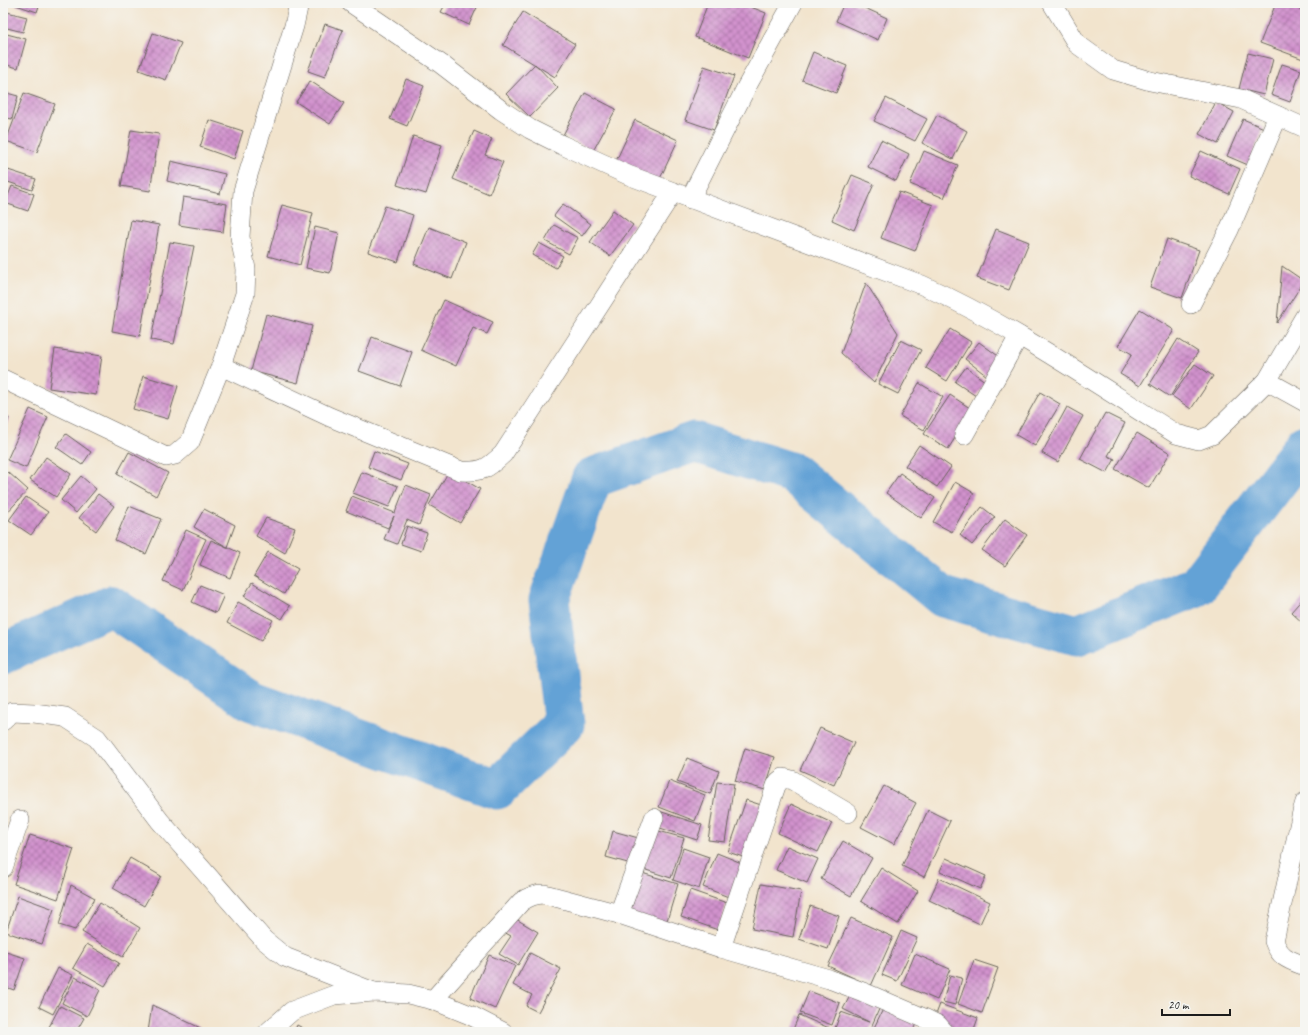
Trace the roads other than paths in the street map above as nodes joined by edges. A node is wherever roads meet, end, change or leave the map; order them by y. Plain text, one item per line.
1 (299, 3) edge
2 (351, 3) edge
3 (793, 3) edge
4 (1052, 3) edge
5 (1278, 116) junction
6 (1305, 128) edge
7 (673, 192) junction
8 (690, 199) junction
9 (1191, 304) dead end
10 (1305, 316) edge
11 (1019, 336) junction
12 (221, 366) junction
13 (3, 379) edge
14 (1267, 381) junction
15 (1300, 399) edge
16 (964, 435) dead end
17 (3, 721) edge
18 (1305, 802) edge
19 (848, 813) dead end
20 (654, 818) dead end
21 (20, 820) dead end
22 (3, 868) edge
23 (619, 914) junction
24 (721, 948) junction
25 (1305, 966) edge
26 (374, 992) junction
27 (432, 1000) junction
28 (268, 1032) edge
29 (503, 1032) edge
30 (944, 1032) edge

1 - 12 street
2 - 7 street
3 - 8 street
4 - 5 street
5 - 6 street
5 - 9 street
7 - 8 street
7 - 12 street
8 - 11 street
10 - 14 street
11 - 14 street
11 - 16 street
12 - 13 street
14 - 15 street
17 - 26 street
18 - 25 street
19 - 24 street
20 - 23 street
21 - 22 street
23 - 24 street
23 - 27 street
24 - 30 street
26 - 27 street
26 - 28 street
27 - 29 street

